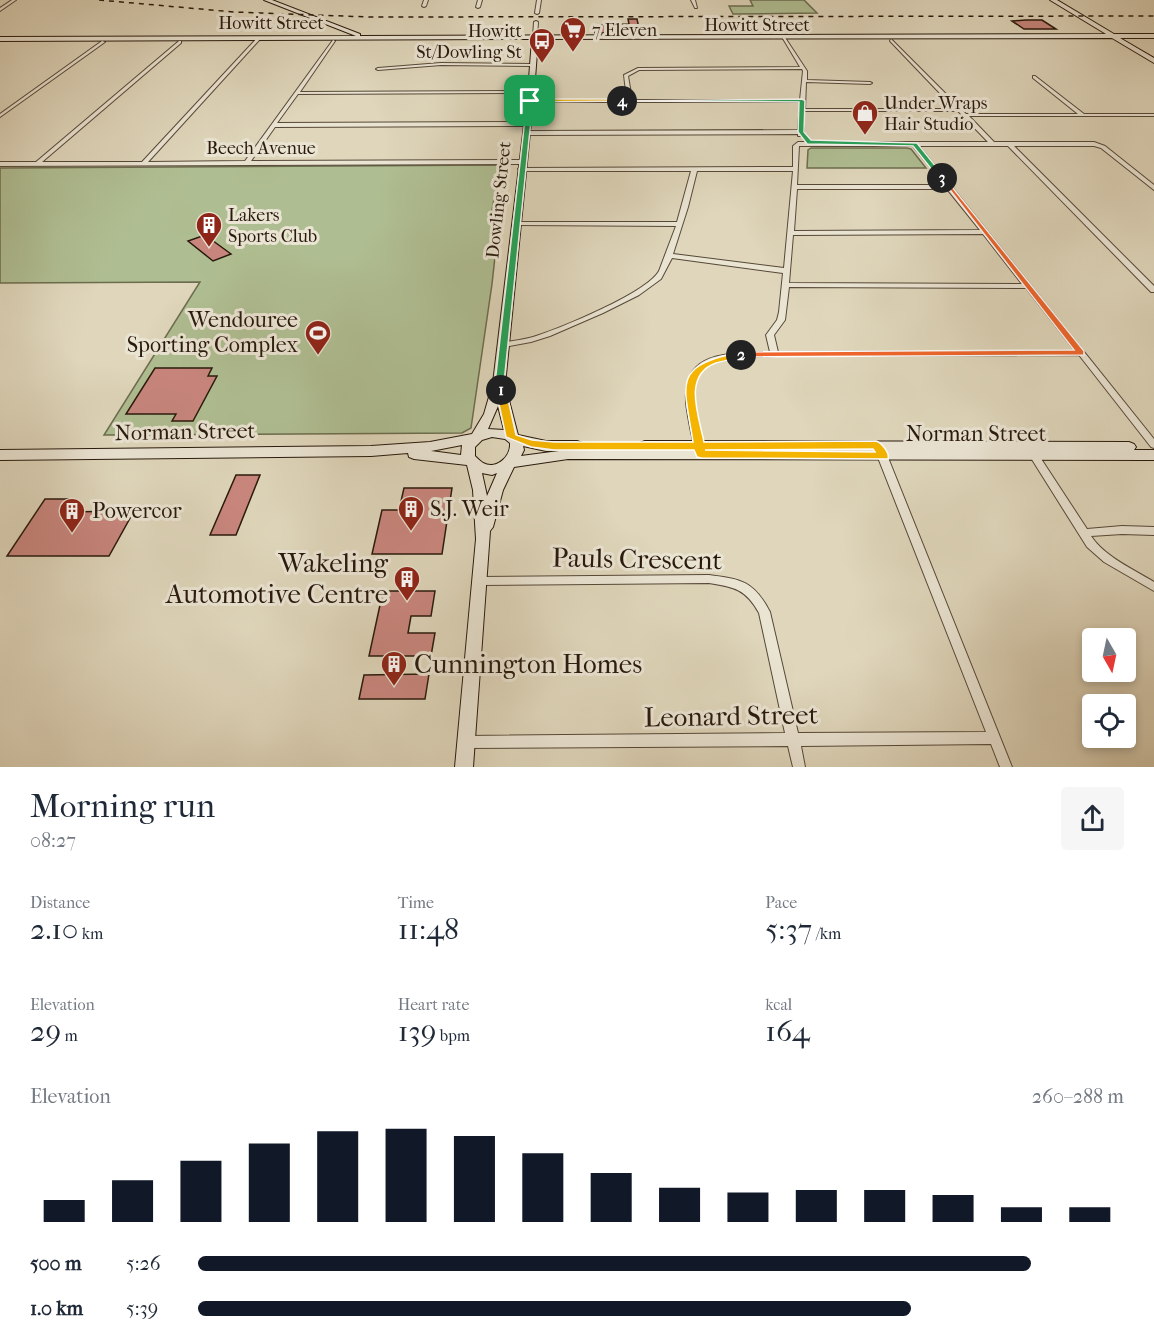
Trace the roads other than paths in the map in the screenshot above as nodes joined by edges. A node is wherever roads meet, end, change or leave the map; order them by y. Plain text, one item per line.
1 (14, 0) edge
2 (270, 0) edge
3 (426, 0) edge
4 (480, 0) edge
5 (539, 0) edge
6 (693, 0) edge
7 (1053, 0) edge
8 (424, 6) dead end
9 (478, 7) dead end
10 (696, 7) dead end
11 (0, 9) edge
12 (537, 14) dead end
13 (536, 22) dead end
14 (326, 24) junction
15 (344, 33) junction
16 (1154, 37) edge
17 (359, 38) junction
18 (785, 38) junction
19 (1115, 38) junction
20 (535, 39) junction
21 (0, 40) edge
22 (258, 40) junction
23 (333, 40) junction
24 (891, 40) junction
25 (103, 42) junction
26 (180, 42) junction
27 (1154, 61) edge
28 (532, 65) junction
29 (803, 68) junction
30 (378, 69) dead end
31 (1035, 78) dead end
32 (804, 81) junction
33 (870, 83) dead end
34 (296, 93) junction
35 (530, 97) junction
36 (630, 101) junction
37 (802, 101) junction
38 (802, 110) junction
39 (960, 110) junction
40 (965, 115) junction
41 (1082, 115) junction
42 (1154, 115) edge
43 (0, 116) edge
44 (274, 125) junction
45 (527, 129) junction
46 (801, 132) junction
47 (807, 143) junction
48 (915, 144) junction
49 (993, 144) junction
50 (1008, 144) junction
51 (247, 163) junction
52 (0, 164) edge
53 (37, 164) junction
54 (143, 164) junction
55 (797, 165) junction
56 (522, 166) junction
57 (694, 169) junction
58 (1152, 186) edge
59 (795, 187) junction
60 (949, 187) junction
61 (517, 223) junction
62 (679, 224) junction
63 (791, 232) junction
64 (984, 232) junction
65 (670, 256) junction
66 (787, 271) junction
67 (786, 285) junction
68 (1027, 286) junction
69 (1154, 290) edge
70 (504, 345) junction
71 (1081, 353) junction
72 (775, 354) junction
73 (500, 383) junction
74 (476, 438) junction
75 (513, 438) junction
76 (1154, 446) edge
77 (700, 450) junction
78 (880, 450) junction
79 (1031, 450) junction
80 (370, 451) junction
81 (0, 454) edge
82 (1154, 454) edge
83 (472, 462) junction
84 (510, 463) junction
85 (1154, 531) edge
86 (1083, 533) junction
87 (483, 539) junction
88 (480, 581) junction
89 (1154, 587) edge
90 (994, 738) junction
91 (794, 739) junction
92 (467, 742) junction
93 (464, 767) edge
94 (799, 767) edge
95 (1006, 767) edge

1 - 11 street
2 - 14 main road
3 - 8 street
4 - 9 street
5 - 12 street
6 - 10 street
7 - 19 main road
13 - 20 street, Dowling Street
14 - 15 main road
14 - 17 main road
15 - 17 main road
15 - 23 main road
16 - 19 main road, Howitt Street
17 - 20 main road, Howitt Street
17 - 23 main road, Howitt Street
18 - 19 main road, Howitt Street
18 - 20 main road, Howitt Street
18 - 24 main road, Howitt Street
18 - 29 street
19 - 24 main road, Howitt Street
19 - 27 main road
20 - 28 main road, Dowling Street
21 - 22 main road, Howitt Street
21 - 25 main road, Howitt Street
22 - 23 main road, Howitt Street
22 - 26 main road, Howitt Street
22 - 54 street
23 - 34 street
24 - 39 street
25 - 26 main road, Howitt Street
25 - 43 street
26 - 53 street
28 - 30 street
28 - 35 main road, Dowling Street
29 - 32 street
29 - 36 street
31 - 41 street
32 - 33 street
32 - 37 street
34 - 35 street
34 - 44 street
35 - 36 street
35 - 45 main road, Dowling Street
36 - 37 street
37 - 38 street
38 - 39 street
38 - 46 street
39 - 40 street
40 - 41 street
40 - 49 street
41 - 42 street
44 - 45 street
44 - 51 street
45 - 46 street
45 - 56 main road, Dowling Street
46 - 47 street
47 - 48 street
47 - 55 street
48 - 49 street
48 - 60 street
49 - 50 street
50 - 58 street
50 - 69 street
51 - 54 street, Beech Avenue
51 - 56 street, Beech Avenue
52 - 53 street, Beech Avenue
53 - 54 street, Beech Avenue
55 - 57 street, Beech Avenue
55 - 59 street
56 - 57 street, Beech Avenue
56 - 61 main road, Dowling Street
57 - 62 street
59 - 60 street
59 - 63 street
60 - 64 street
61 - 62 street
61 - 70 main road, Dowling Street
62 - 65 street
63 - 64 street
63 - 66 street
64 - 68 street
65 - 66 street
65 - 70 street
66 - 67 street
67 - 68 street
67 - 72 street
68 - 71 street
70 - 73 main road, Dowling Street
71 - 72 street
71 - 76 street
72 - 77 street
73 - 74 main road, Dowling Street
73 - 75 main road, Dowling Street
74 - 75 main road, Norman Street
74 - 80 main road, Norman Street
74 - 83 main road
75 - 77 main road, Norman Street
75 - 84 main road
76 - 79 main road, Norman Street
77 - 78 main road, Norman Street
77 - 84 main road, Norman Street
78 - 79 main road, Norman Street
78 - 90 street
79 - 82 main road, Norman Street
79 - 86 street
80 - 81 main road, Norman Street
80 - 83 main road, Norman Street
83 - 84 main road, Norman Street
83 - 87 main road
84 - 87 main road
85 - 86 street
86 - 89 street
87 - 88 main road
88 - 91 street, Pauls Crescent
88 - 92 main road
90 - 91 street, Leonard Street
90 - 95 street
91 - 92 street, Leonard Street
91 - 94 street, Pauls Crescent
92 - 93 main road

